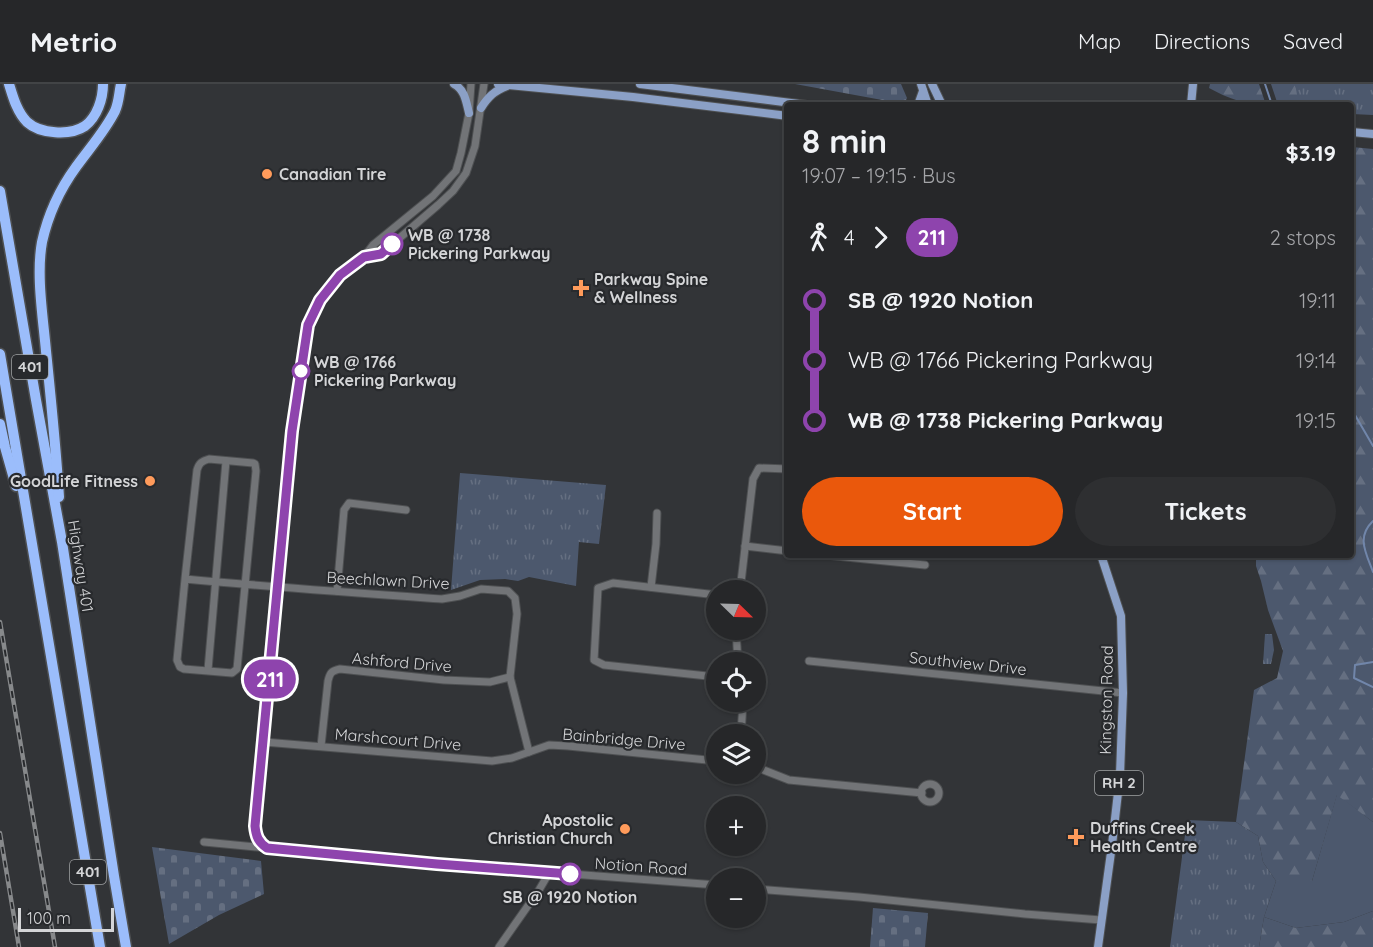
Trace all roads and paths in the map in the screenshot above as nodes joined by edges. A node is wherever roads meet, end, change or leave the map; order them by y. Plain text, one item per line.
1 (9, 84) edge
2 (103, 84) edge
3 (121, 84) edge
4 (454, 84) edge
5 (471, 84) edge
6 (484, 84) edge
7 (498, 84) edge
8 (637, 84) edge
9 (932, 84) edge
10 (1193, 84) edge
11 (509, 86) junction
12 (922, 87) edge
13 (633, 97) junction
14 (784, 102) edge
15 (919, 102) edge
16 (927, 102) edge
17 (941, 102) edge
18 (1191, 102) edge
19 (481, 108) junction
20 (469, 113) junction
21 (784, 116) edge
22 (1354, 132) edge
23 (1373, 134) edge
24 (0, 191) edge
25 (408, 217) junction
26 (415, 224) junction
27 (364, 257) junction
28 (0, 354) edge
29 (0, 424) edge
30 (226, 461) junction
31 (784, 469) edge
32 (406, 510) dead end
33 (657, 513) dead end
34 (31, 535) junction
35 (62, 542) junction
36 (745, 546) junction
37 (784, 551) edge
38 (853, 558) edge
39 (1102, 558) edge
40 (925, 566) dead end
41 (185, 579) junction
42 (741, 580) edge
43 (215, 582) junction
44 (245, 585) junction
45 (651, 587) junction
46 (278, 588) junction
47 (337, 591) junction
48 (706, 594) edge
49 (809, 661) dead end
50 (208, 670) junction
51 (706, 676) edge
52 (510, 677) junction
53 (1123, 693) junction
54 (264, 742) junction
55 (321, 746) junction
56 (529, 752) junction
57 (706, 760) edge
58 (766, 771) edge
59 (921, 793) dead end
60 (204, 842) dead end
61 (266, 848) junction
62 (549, 873) junction
63 (706, 884) edge
64 (766, 890) edge
65 (1101, 920) junction
66 (100, 947) edge
67 (126, 947) edge
68 (500, 947) edge
69 (1098, 947) edge

1 - 2 highway
3 - 35 highway
4 - 20 main road
5 - 20 street
6 - 19 street
7 - 11 main road
8 - 13 main road
8 - 14 main road
9 - 17 main road
10 - 18 main road
11 - 13 main road
11 - 19 main road
12 - 15 main road
12 - 16 main road
13 - 21 main road
19 - 26 street
20 - 25 street
22 - 23 main road
24 - 35 highway, Highway 401 / 401
25 - 26 street
25 - 27 street
26 - 27 street
27 - 46 street
28 - 34 highway, 401
29 - 34 highway
30 - 41 street
30 - 43 street
30 - 44 street
31 - 36 street
32 - 47 street
33 - 45 street
34 - 66 highway, 401
35 - 67 highway, Highway 401 / 401
36 - 37 street
36 - 42 street
38 - 40 street
39 - 53 main road, Kingston Road / RH 2
41 - 43 street, Beechlawn Drive
41 - 50 street
43 - 44 street, Beechlawn Drive
43 - 50 street
44 - 46 street, Beechlawn Drive
44 - 50 street
45 - 48 street
45 - 51 street
46 - 47 street, Beechlawn Drive
46 - 54 street
47 - 52 street, Beechlawn Drive
49 - 53 street, Southview Drive
52 - 55 street, Ashford Drive
52 - 56 street, Beechlawn Drive
53 - 65 main road, Kingston Road / RH 2
54 - 55 street, Marshcourt Drive
54 - 61 street
55 - 56 street, Marshcourt Drive
56 - 57 street, Bainbridge Drive
58 - 59 street
60 - 61 street, Notion Road
61 - 62 street, Notion Road
62 - 63 street, Notion Road
62 - 68 street
64 - 65 street
65 - 69 main road, RH 2

